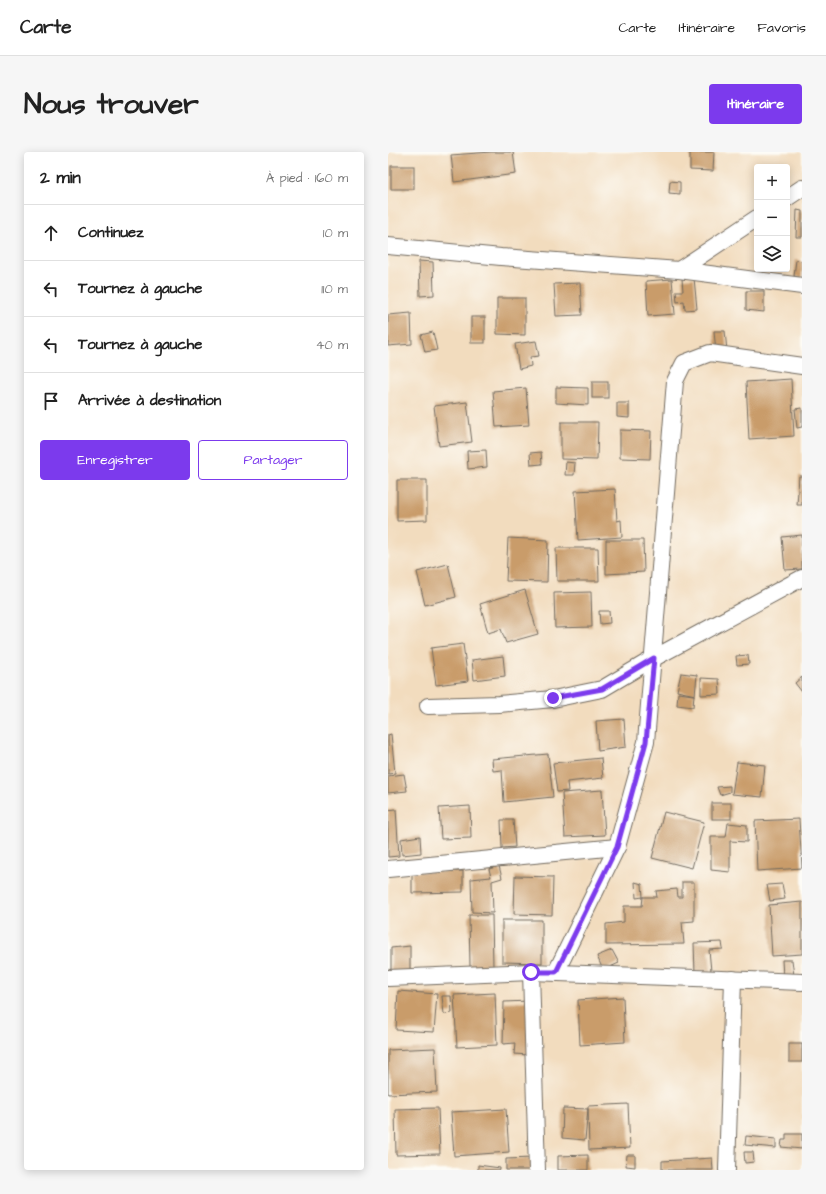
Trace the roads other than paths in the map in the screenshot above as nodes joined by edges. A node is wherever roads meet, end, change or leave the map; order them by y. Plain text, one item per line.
1 (802, 188) edge
2 (790, 196) edge
3 (754, 220) edge
4 (388, 246) edge
5 (679, 270) junction
6 (802, 286) edge
7 (802, 366) edge
8 (802, 578) edge
9 (654, 658) junction
10 (428, 706) dead end
11 (617, 847) junction
12 (388, 869) edge
13 (531, 972) junction
14 (556, 972) junction
15 (388, 978) edge
16 (733, 979) junction
17 (802, 982) edge
18 (536, 1170) edge
19 (727, 1170) edge

1 - 2 street
3 - 5 street
4 - 5 street
5 - 6 street
7 - 9 street
8 - 9 street
9 - 10 street
9 - 11 street
11 - 12 street
11 - 14 street
13 - 14 street
13 - 15 street
13 - 18 street
14 - 16 street
16 - 17 street
16 - 19 street

